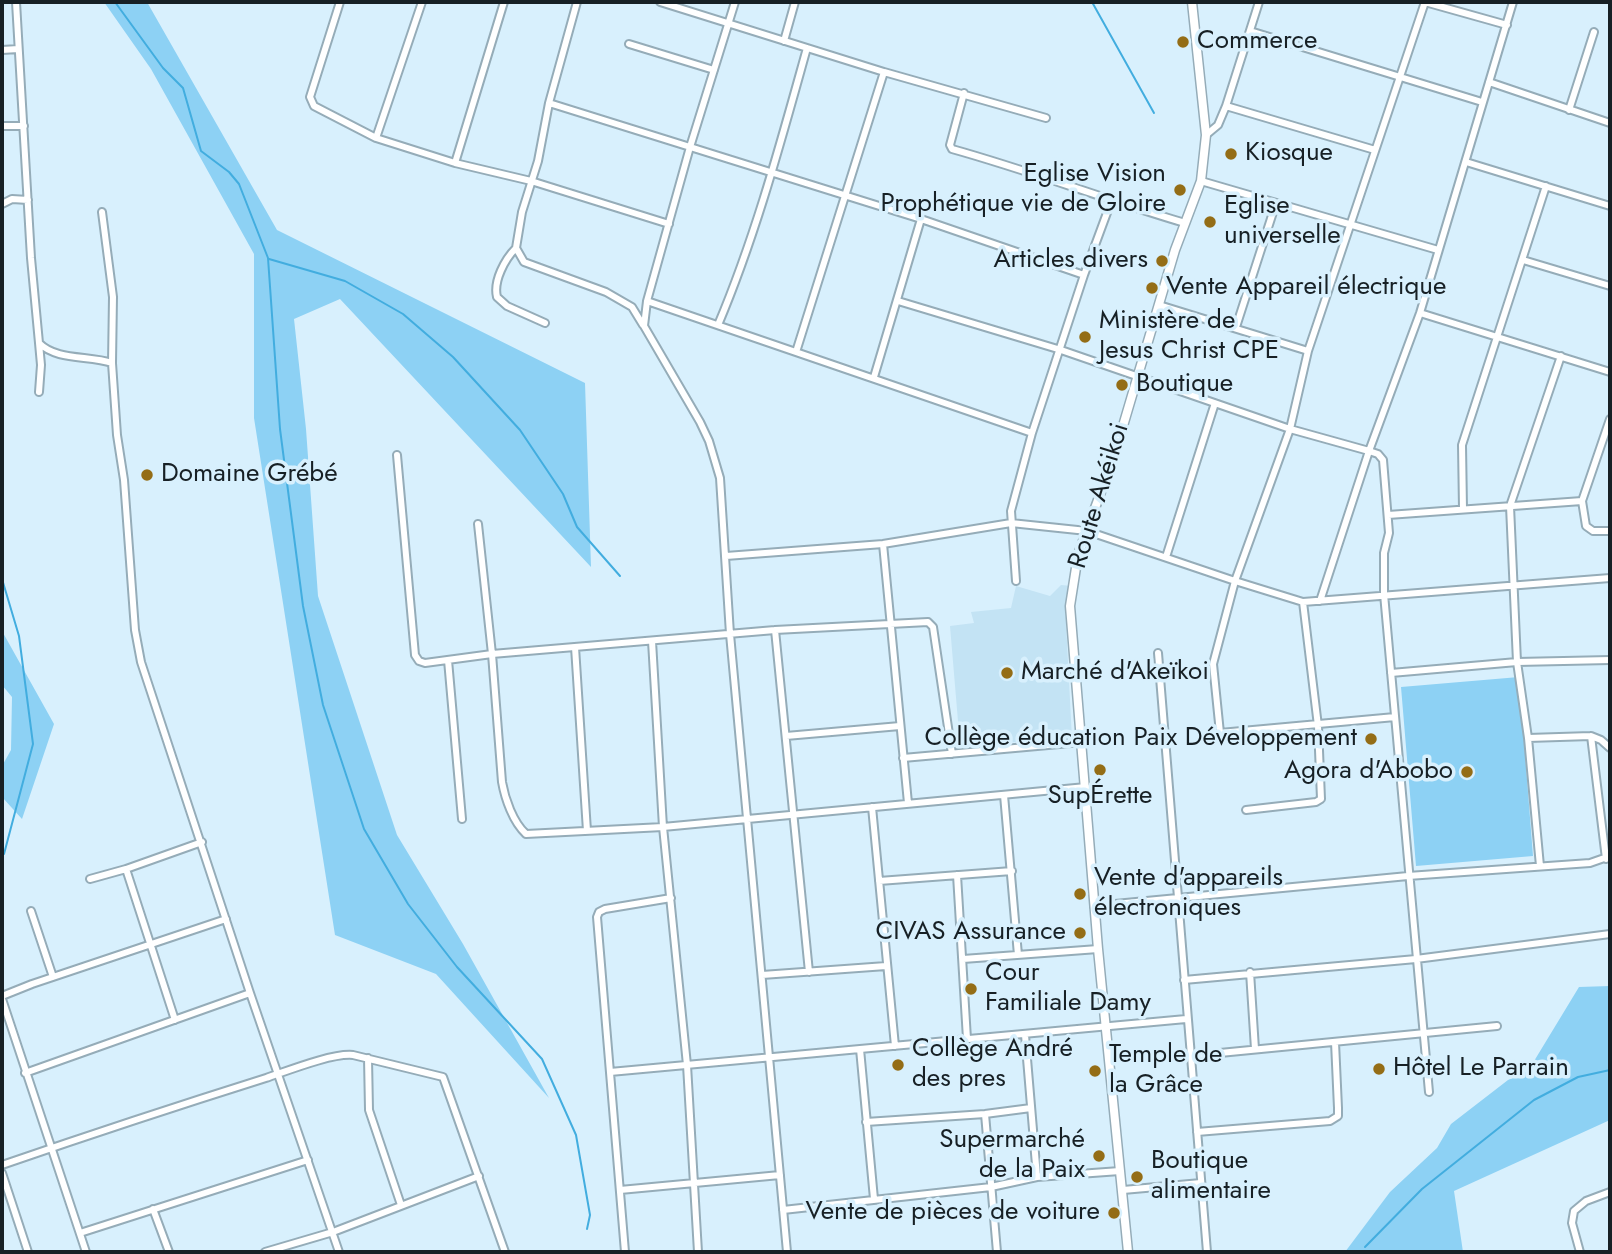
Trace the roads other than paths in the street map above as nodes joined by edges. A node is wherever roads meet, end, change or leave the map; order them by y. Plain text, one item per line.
1 (16, 2) edge
2 (340, 2) edge
3 (422, 2) edge
4 (504, 2) edge
5 (578, 2) edge
6 (660, 2) edge
7 (735, 2) edge
8 (794, 2) edge
9 (1192, 2) edge
10 (1259, 2) edge
11 (1425, 2) edge
12 (1513, 2) edge
13 (728, 22) junction
14 (1507, 25) junction
15 (1250, 31) junction
16 (1594, 33) dead end
17 (784, 41) junction
18 (629, 44) dead end
19 (807, 48) junction
20 (18, 49) junction
21 (2, 50) edge
22 (714, 70) junction
23 (884, 72) junction
24 (1400, 77) junction
25 (1489, 82) junction
26 (964, 93) junction
27 (1482, 102) junction
28 (549, 103) junction
29 (1226, 106) junction
30 (1569, 110) junction
31 (1046, 118) dead end
32 (1610, 123) edge
33 (2, 126) edge
34 (24, 126) junction
35 (1206, 135) junction
36 (376, 138) junction
37 (690, 147) junction
38 (1375, 150) junction
39 (1466, 162) junction
40 (455, 163) junction
41 (772, 172) junction
42 (531, 181) junction
43 (1201, 181) junction
44 (1546, 186) junction
45 (846, 195) junction
46 (28, 201) junction
47 (1111, 202) junction
48 (1276, 203) junction
49 (2, 204) edge
50 (1610, 206) edge
51 (102, 212) dead end
52 (922, 219) junction
53 (669, 223) junction
54 (1185, 223) junction
55 (1349, 225) junction
56 (516, 248) junction
57 (1438, 250) junction
58 (1523, 260) junction
59 (1084, 275) junction
60 (1610, 286) edge
61 (647, 301) junction
62 (898, 301) junction
63 (1159, 305) junction
64 (1420, 313) junction
65 (545, 323) dead end
66 (718, 325) junction
67 (644, 326) junction
68 (1236, 327) junction
69 (1499, 336) junction
70 (39, 343) junction
71 (1061, 350) junction
72 (1308, 351) junction
73 (796, 352) junction
74 (1561, 356) junction
75 (112, 363) junction
76 (1610, 372) edge
77 (874, 377) junction
78 (1136, 377) junction
79 (39, 393) dead end
80 (1215, 403) junction
81 (1610, 419) edge
82 (1290, 429) junction
83 (1032, 433) junction
84 (1369, 452) junction
85 (397, 455) dead end
86 (1582, 500) junction
87 (1510, 506) junction
88 (1463, 509) junction
89 (1388, 515) junction
90 (1011, 523) junction
91 (478, 524) dead end
92 (1087, 531) junction
93 (1609, 531) edge
94 (883, 544) junction
95 (726, 556) junction
96 (1166, 557) junction
97 (1610, 578) edge
98 (1016, 581) dead end
99 (1235, 581) junction
100 (1512, 585) junction
101 (1384, 594) junction
102 (1320, 601) junction
103 (1303, 602) junction
104 (889, 623) junction
105 (775, 630) junction
106 (730, 634) junction
107 (652, 641) junction
108 (575, 647) junction
109 (1158, 653) dead end
110 (492, 654) junction
111 (448, 660) junction
112 (1610, 660) edge
113 (1517, 662) junction
114 (1391, 673) junction
115 (1395, 717) junction
116 (900, 726) junction
117 (1318, 726) junction
118 (786, 736) junction
119 (1591, 736) junction
120 (1528, 738) junction
121 (1082, 742) junction
122 (1610, 748) edge
123 (952, 754) junction
124 (903, 758) junction
125 (1086, 787) junction
126 (1004, 794) junction
127 (908, 803) junction
128 (872, 807) junction
129 (1246, 810) dead end
130 (794, 814) junction
131 (747, 818) junction
132 (462, 819) dead end
133 (663, 827) junction
134 (587, 831) junction
135 (201, 842) junction
136 (1608, 857) edge
137 (1540, 866) junction
138 (126, 869) junction
139 (1012, 871) junction
140 (957, 875) junction
141 (1408, 876) junction
142 (90, 879) dead end
143 (879, 881) junction
144 (1178, 897) junction
145 (671, 898) junction
146 (1094, 906) junction
147 (31, 911) dead end
148 (226, 919) junction
149 (1610, 934) edge
150 (151, 944) junction
151 (1098, 950) junction
152 (1018, 954) junction
153 (963, 959) junction
154 (1416, 959) junction
155 (886, 966) junction
156 (809, 972) junction
157 (1250, 972) junction
158 (762, 975) junction
159 (53, 977) junction
160 (1184, 980) junction
161 (250, 993) junction
162 (2, 998) edge
163 (1186, 1019) junction
164 (175, 1020) junction
165 (1497, 1026) dead end
166 (1105, 1027) junction
167 (1424, 1033) junction
168 (1025, 1035) junction
169 (967, 1039) junction
170 (1335, 1042) junction
171 (895, 1046) junction
172 (860, 1049) junction
173 (1255, 1049) junction
174 (770, 1056) junction
175 (1189, 1056) junction
176 (368, 1058) junction
177 (687, 1065) junction
178 (610, 1072) junction
179 (25, 1073) junction
180 (279, 1073) junction
181 (1429, 1092) dead end
182 (1031, 1108) junction
183 (985, 1114) junction
184 (866, 1122) junction
185 (1197, 1132) junction
186 (51, 1149) junction
187 (308, 1160) junction
188 (2, 1166) edge
189 (1120, 1171) junction
190 (2, 1173) edge
191 (780, 1175) junction
192 (479, 1176) junction
193 (1037, 1177) junction
194 (695, 1184) junction
195 (1201, 1184) junction
196 (991, 1187) junction
197 (620, 1190) junction
198 (1123, 1190) junction
199 (1610, 1192) edge
200 (874, 1199) junction
201 (401, 1205) junction
202 (153, 1209) junction
203 (783, 1210) junction
204 (332, 1232) junction
205 (80, 1233) junction
206 (28, 1252) edge
207 (86, 1252) edge
208 (169, 1252) edge
209 (265, 1252) edge
210 (339, 1252) edge
211 (505, 1252) edge
212 (625, 1252) edge
213 (698, 1252) edge
214 (787, 1252) edge
215 (997, 1252) edge
216 (1128, 1252) edge
217 (1207, 1252) edge
218 (1580, 1252) edge

1 - 20 street
2 - 36 street
3 - 36 street
4 - 40 street
5 - 28 street
6 - 13 street
7 - 13 street
8 - 17 street
9 - 35 street, Route Akéikoi
10 - 15 street
11 - 14 street
11 - 24 street
12 - 14 street
13 - 17 street
13 - 22 street
14 - 25 street
15 - 24 street
15 - 29 street
16 - 30 street
17 - 19 street
18 - 22 street
19 - 23 street
19 - 41 street
20 - 21 street
20 - 34 street
22 - 37 street
23 - 26 street
23 - 45 street
24 - 27 street
24 - 38 street
25 - 27 street
25 - 30 street
26 - 31 street
26 - 47 street
27 - 39 street
28 - 37 street
28 - 42 street
29 - 35 street
29 - 38 street
30 - 32 street
33 - 34 street
34 - 46 street
35 - 43 street, Route Akéikoi
36 - 40 street
37 - 41 street
37 - 53 street
38 - 55 street
39 - 44 street
39 - 57 street
40 - 42 street
41 - 45 street
41 - 66 street
42 - 53 street
42 - 56 street
43 - 48 street
43 - 54 street, Route Akéikoi
44 - 50 street
44 - 58 street
45 - 52 street
45 - 73 street
46 - 49 street
46 - 70 street
47 - 54 street
47 - 59 street
48 - 55 street
48 - 68 street
51 - 75 street
52 - 59 street
52 - 62 street
53 - 61 street
54 - 63 street, Route Akéikoi
55 - 57 street
55 - 72 street
56 - 65 street
56 - 67 street
57 - 64 street
58 - 60 street
58 - 69 street
59 - 71 street
61 - 66 street
61 - 67 street
62 - 71 street
62 - 77 street
63 - 68 street
63 - 78 street, Route Akéikoi
64 - 69 street
64 - 84 street
66 - 73 street
67 - 95 street
68 - 72 street
69 - 74 street
69 - 88 street
70 - 75 street
70 - 79 street
71 - 78 street
71 - 83 street
72 - 82 street
73 - 77 street
74 - 76 street
74 - 87 street
75 - 135 street
77 - 83 street
78 - 80 street
78 - 92 street, Route Akéikoi
80 - 82 street
80 - 96 street
81 - 86 street
82 - 84 street
82 - 99 street
83 - 90 street
84 - 89 street
84 - 102 street
85 - 111 street
86 - 87 street
86 - 93 street
87 - 88 street
87 - 100 street
88 - 89 street
89 - 101 street
90 - 92 street
90 - 94 street
90 - 98 street
91 - 110 street
92 - 96 street
92 - 121 street, Route Akéikoi
94 - 95 street
94 - 104 street
95 - 106 street
96 - 99 street
97 - 100 street
99 - 103 street
99 - 117 street
100 - 101 street
100 - 113 street
101 - 102 street
101 - 114 street
102 - 103 street
103 - 117 street
104 - 105 street
104 - 116 street
104 - 123 street
105 - 106 street
105 - 118 street
106 - 107 street
106 - 131 street
107 - 108 street
107 - 133 street
108 - 110 street
108 - 134 street
109 - 144 street
110 - 111 street
110 - 134 street
111 - 132 street
112 - 113 street
113 - 114 street
113 - 120 street
114 - 115 street
115 - 117 street
115 - 141 street
116 - 118 street
116 - 124 street
117 - 129 street
118 - 130 street
119 - 120 street
119 - 122 street
119 - 136 street
120 - 137 street
121 - 123 street
121 - 125 street, Route Akéikoi
123 - 124 street
124 - 127 street
125 - 126 street
125 - 146 street, Route Akéikoi
126 - 127 street
126 - 139 street
127 - 128 street
128 - 130 street
128 - 143 street
130 - 131 street
130 - 156 street
131 - 133 street
131 - 158 street
133 - 134 street
133 - 145 street
135 - 138 street
135 - 148 street
136 - 137 street
137 - 141 street
138 - 142 street
138 - 150 street
139 - 140 street
139 - 152 street
140 - 143 street
140 - 153 street
141 - 144 street
141 - 154 street
143 - 155 street
144 - 146 street
144 - 160 street
145 - 177 street
145 - 178 street
146 - 151 street, Route Akéikoi
147 - 159 street
148 - 150 street
148 - 161 street
149 - 154 street
150 - 159 street
150 - 164 street
151 - 152 street
151 - 166 street, Route Akéikoi
152 - 153 street
153 - 169 street
154 - 157 street
154 - 167 street
155 - 156 street
155 - 171 street
156 - 158 street
157 - 160 street
157 - 173 street
158 - 174 street
159 - 162 street
160 - 163 street
161 - 164 street
161 - 180 street
162 - 179 street
163 - 166 street
163 - 175 street
164 - 179 street
165 - 167 street
166 - 168 street
166 - 189 street, Route Akéikoi
167 - 170 street
167 - 181 street
168 - 169 street
168 - 182 street
169 - 171 street
170 - 173 street
170 - 185 street
171 - 172 street
172 - 174 street
172 - 184 street
173 - 175 street
174 - 177 street
174 - 191 street
175 - 185 street
176 - 180 street
176 - 192 street
176 - 201 street
177 - 178 street
177 - 194 street
178 - 197 street
179 - 186 street
180 - 186 street
180 - 187 street
182 - 183 street
182 - 193 street
183 - 184 street
183 - 196 street
184 - 200 street
185 - 195 street
186 - 188 street
186 - 205 street
187 - 202 street
187 - 204 street
189 - 193 street
189 - 198 street, Route Akéikoi
190 - 206 street
191 - 194 street
191 - 203 street
192 - 201 street
192 - 211 street
193 - 196 street
194 - 197 street
194 - 213 street
195 - 198 street
195 - 217 street
196 - 200 street
196 - 215 street
197 - 212 street
198 - 216 street, Route Akéikoi
199 - 218 street
200 - 203 street
201 - 204 street
202 - 205 street
202 - 208 street
203 - 214 street
204 - 209 street
204 - 210 street
205 - 207 street

